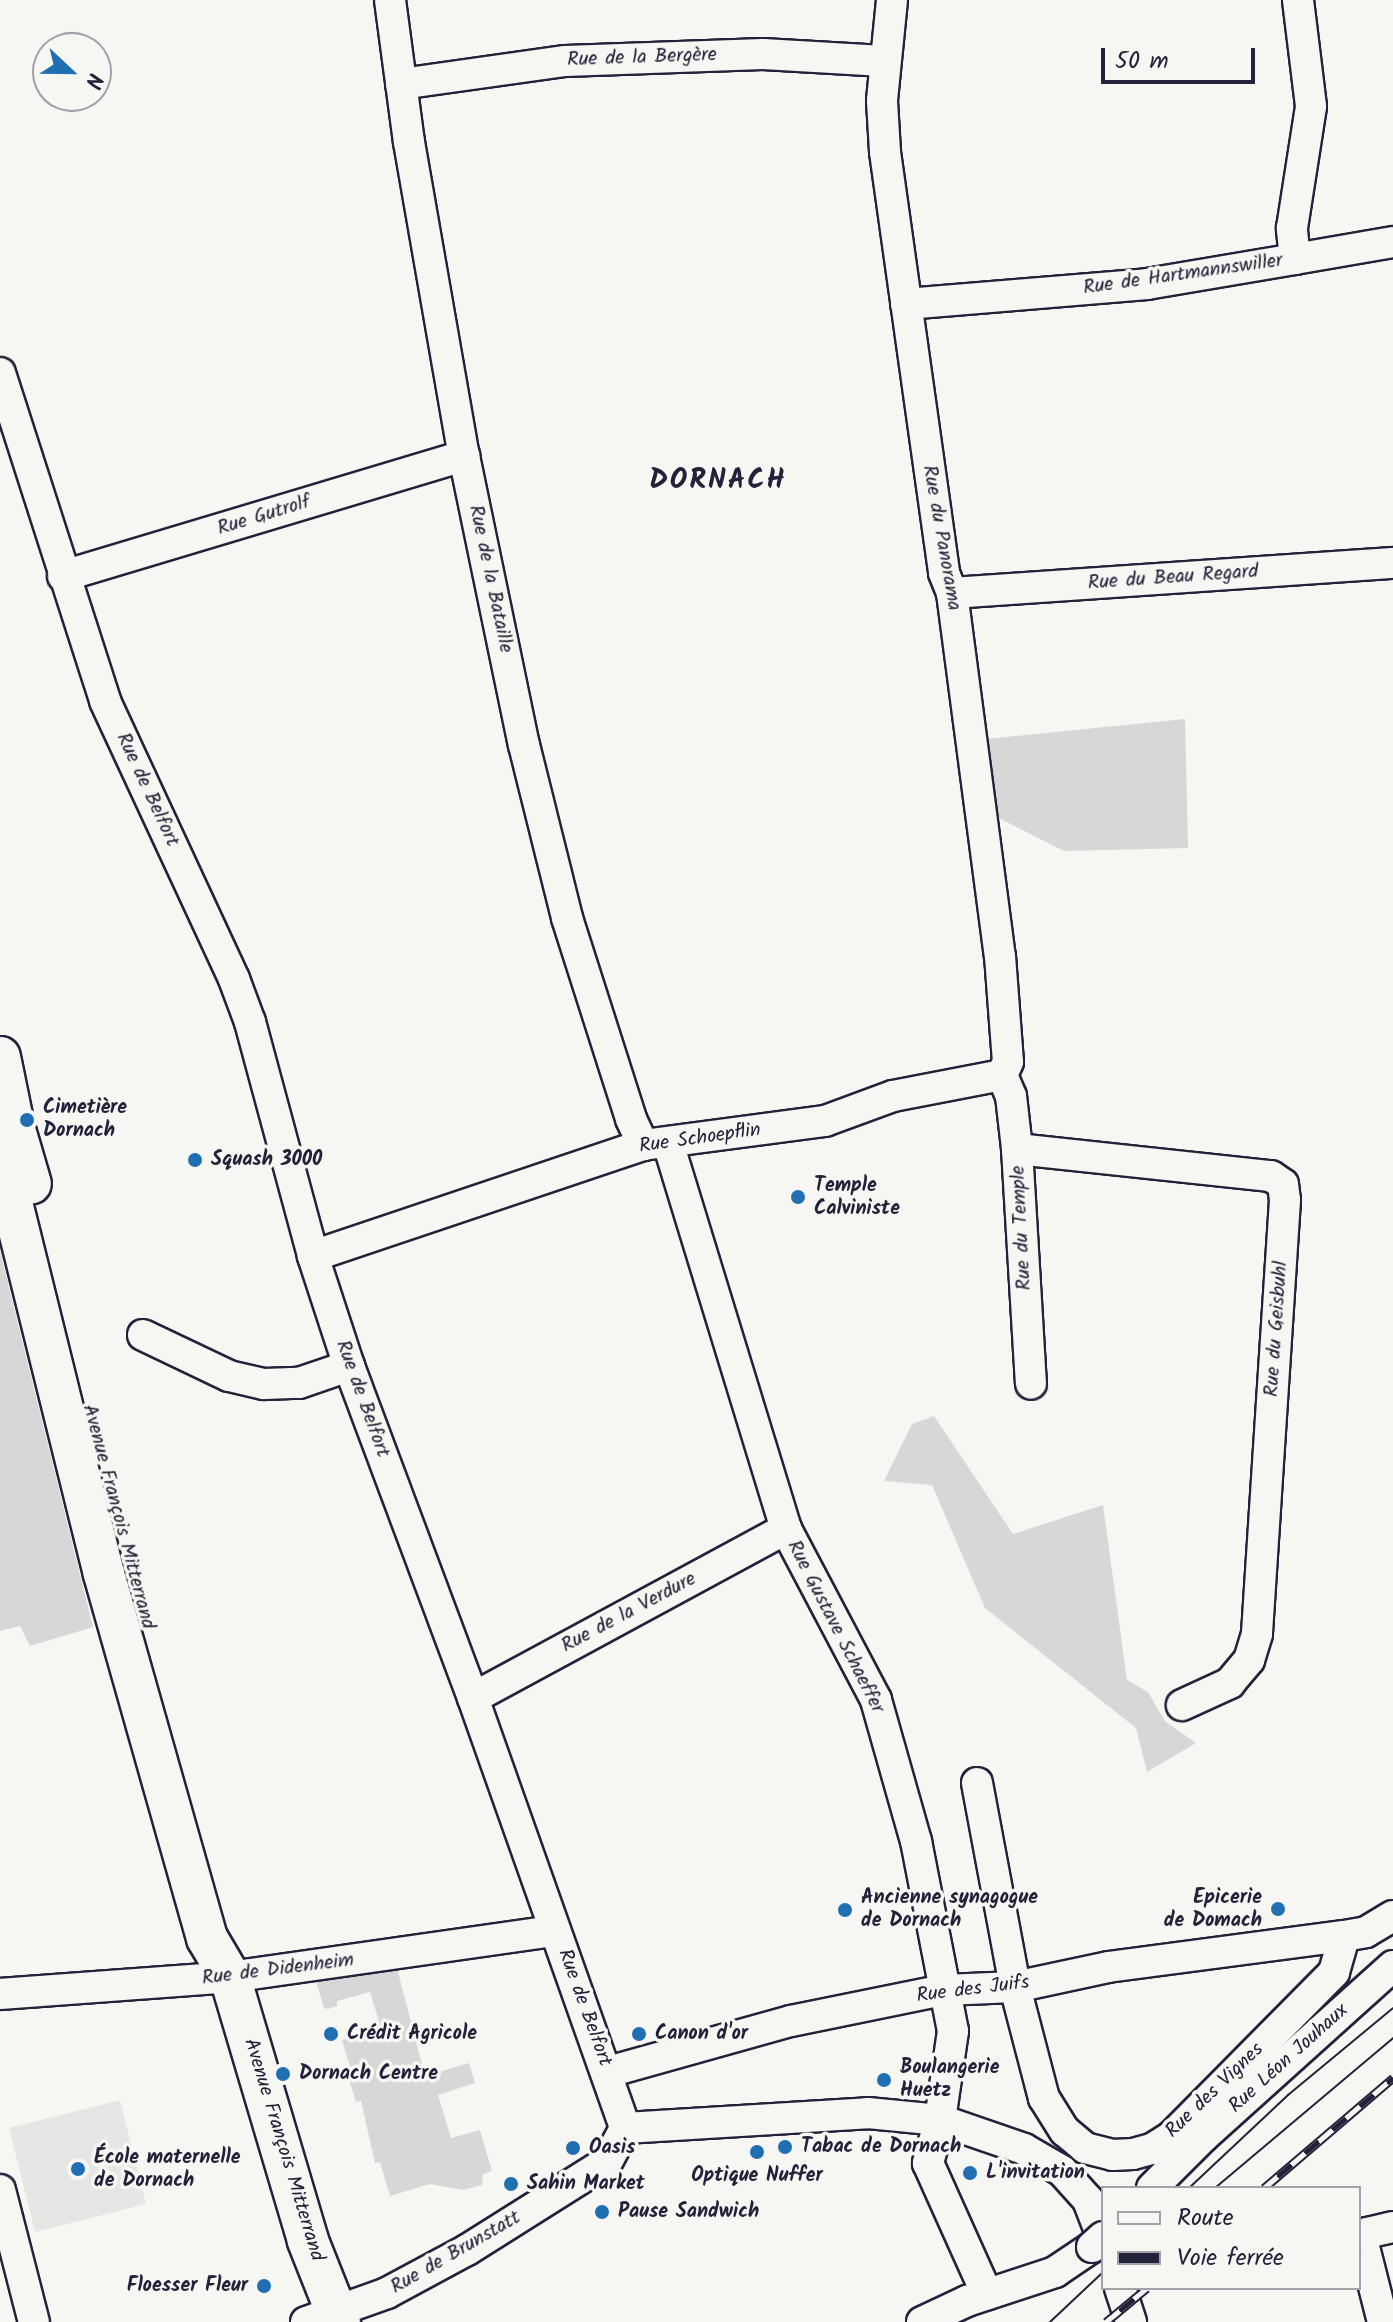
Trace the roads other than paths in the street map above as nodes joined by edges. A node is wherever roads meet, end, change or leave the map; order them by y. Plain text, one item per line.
1 (390, 0) edge
2 (892, 0) edge
3 (1298, 0) edge
4 (884, 61) junction
5 (401, 84) junction
6 (1393, 242) edge
7 (1295, 259) junction
8 (906, 304) junction
9 (0, 373) edge
10 (464, 456) junction
11 (1393, 563) edge
12 (63, 576) junction
13 (952, 593) junction
14 (0, 1057) edge
15 (1002, 1075) junction
16 (656, 1144) junction
17 (1017, 1149) junction
18 (0, 1154) edge
19 (313, 1256) junction
20 (143, 1335) dead end
21 (349, 1366) junction
22 (1031, 1384) dead end
23 (786, 1529) junction
24 (473, 1698) junction
25 (1182, 1705) dead end
26 (977, 1783) dead end
27 (1393, 1916) edge
28 (555, 1931) junction
29 (1344, 1936) junction
30 (1393, 1966) edge
31 (230, 1977) junction
32 (1015, 1987) junction
33 (944, 1990) junction
34 (0, 1994) edge
35 (608, 2072) junction
36 (940, 2120) junction
37 (625, 2128) junction
38 (1154, 2186) edge
39 (0, 2190) edge
40 (1393, 2227) edge
41 (1099, 2241) edge
42 (1121, 2290) edge
43 (987, 2294) junction
44 (328, 2319) edge
45 (34, 2322) edge
46 (922, 2322) edge
47 (1131, 2322) edge
48 (1383, 2322) edge

1 - 5 street, Rue de la Bataille
2 - 4 street, Rue du Panorama
3 - 7 street, Rue de Hartmannswiller
4 - 5 street, Rue de la Bergère
4 - 8 street, Rue du Panorama
5 - 10 street, Rue de la Bataille
6 - 7 street
7 - 8 street, Rue de Hartmannswiller
8 - 13 street, Rue du Panorama
9 - 12 street, Rue de Belfort
10 - 12 street, Rue Gutrolf
10 - 16 street, Rue de la Bataille
11 - 13 street, Rue du Beau Regard
12 - 19 street, Rue de Belfort
13 - 15 street, Rue du Panorama
14 - 31 main road, Avenue François Mitterrand
15 - 16 street, Rue Schoepflin
15 - 17 street, Rue du Temple
16 - 19 street, Rue Schoepflin
16 - 23 street, Rue Gustave Schaeffer
17 - 22 street, Rue du Temple
17 - 25 street, Rue du Geisbuhl
18 - 31 main road, Avenue François Mitterrand
19 - 21 street, Rue de Belfort
20 - 21 street
21 - 24 street, Rue de Belfort
23 - 24 street, Rue de la Verdure
23 - 33 street, Rue Gustave Schaeffer
24 - 28 street, Rue de Belfort
26 - 32 street, Rue des Vignes
27 - 29 street, Rue des Juifs
28 - 31 street, Rue de Didenheim
28 - 35 street, Rue de Belfort
29 - 32 street, Rue des Juifs
29 - 32 street, Rue des Vignes
30 - 38 street, Rue Léon Jouhaux
31 - 34 street, Rue de Didenheim
31 - 44 main road, Avenue François Mitterrand
32 - 33 street, Rue des Juifs
33 - 35 street, Rue des Juifs
33 - 36 street, Rue Gustave Schaeffer
35 - 37 street, Rue de Belfort
36 - 37 street
36 - 41 street
36 - 43 street
37 - 44 street, Rue de Brunstatt
39 - 45 street
40 - 48 street
41 - 43 street
42 - 47 street
43 - 46 street

